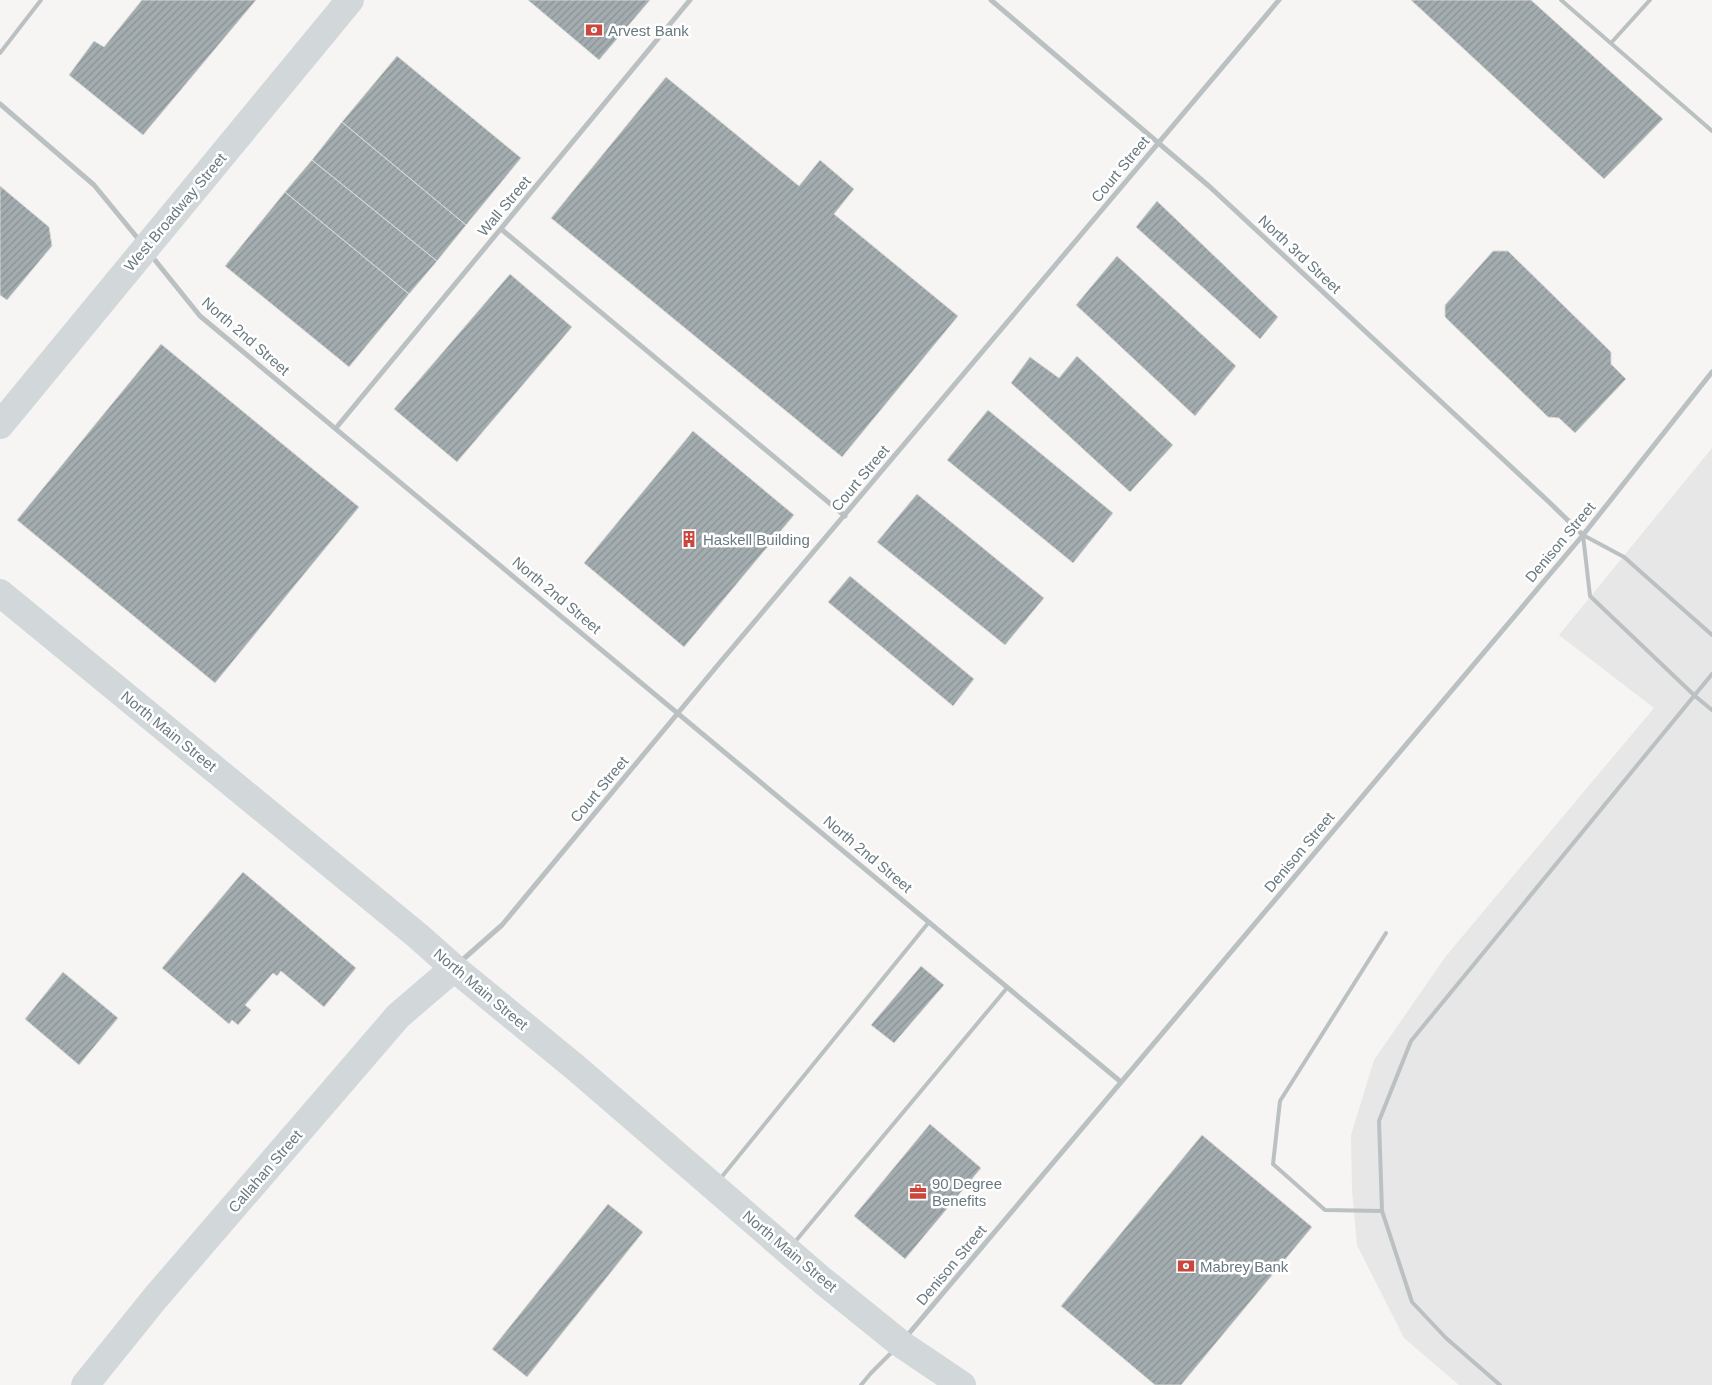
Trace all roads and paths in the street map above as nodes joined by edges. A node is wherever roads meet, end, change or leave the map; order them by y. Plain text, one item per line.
1 (41, 0) edge
2 (350, 0) edge
3 (690, 0) edge
4 (992, 0) edge
5 (1279, 0) edge
6 (1561, 0) edge
7 (1650, 0) edge
8 (1611, 43) junction
9 (0, 53) edge
10 (0, 104) edge
11 (1712, 131) edge
12 (1159, 142) junction
13 (501, 229) junction
14 (145, 248) junction
15 (1712, 372) edge
16 (0, 425) edge
17 (336, 428) junction
18 (845, 516) junction
19 (1583, 535) junction
20 (0, 593) edge
21 (1712, 635) edge
22 (1712, 674) edge
23 (1694, 696) junction
24 (1712, 710) edge
25 (678, 713) junction
26 (929, 922) junction
27 (1386, 932) dead end
28 (454, 968) junction
29 (1007, 988) junction
30 (1121, 1082) junction
31 (714, 1186) junction
32 (1382, 1211) junction
33 (788, 1250) junction
34 (901, 1344) junction
35 (85, 1385) edge
36 (861, 1385) edge
37 (962, 1385) edge
38 (1500, 1385) edge

1 - 9 lane
2 - 14 main road, West Broadway Street
3 - 13 street, Wall Street
4 - 12 street, North 3rd Street
5 - 12 street, Court Street
6 - 8 lane
7 - 8 lane
8 - 11 lane
10 - 14 street, North 2nd Street
12 - 18 street, Court Street
12 - 19 street, North 3rd Street
13 - 17 street, Wall Street
13 - 18 street
14 - 16 main road, West Broadway Street
14 - 17 street, North 2nd Street
15 - 19 street, Denison Street
17 - 25 street, North 2nd Street
18 - 25 street, Court Street
19 - 21 lane
19 - 23 lane
19 - 30 street, Denison Street
20 - 28 main road, North Main Street
22 - 23 lane
23 - 24 lane
23 - 32 lane
25 - 26 street, North 2nd Street
25 - 28 street, Court Street
26 - 29 street, North 2nd Street
26 - 31 lane
27 - 32 lane
28 - 31 main road, North Main Street
28 - 35 main road, Callahan Street
29 - 30 street, North 2nd Street
29 - 33 lane
30 - 34 street, Denison Street
31 - 33 main road, North Main Street
32 - 38 lane
33 - 34 main road, North Main Street
34 - 36 lane
34 - 37 main road, North Main Street

